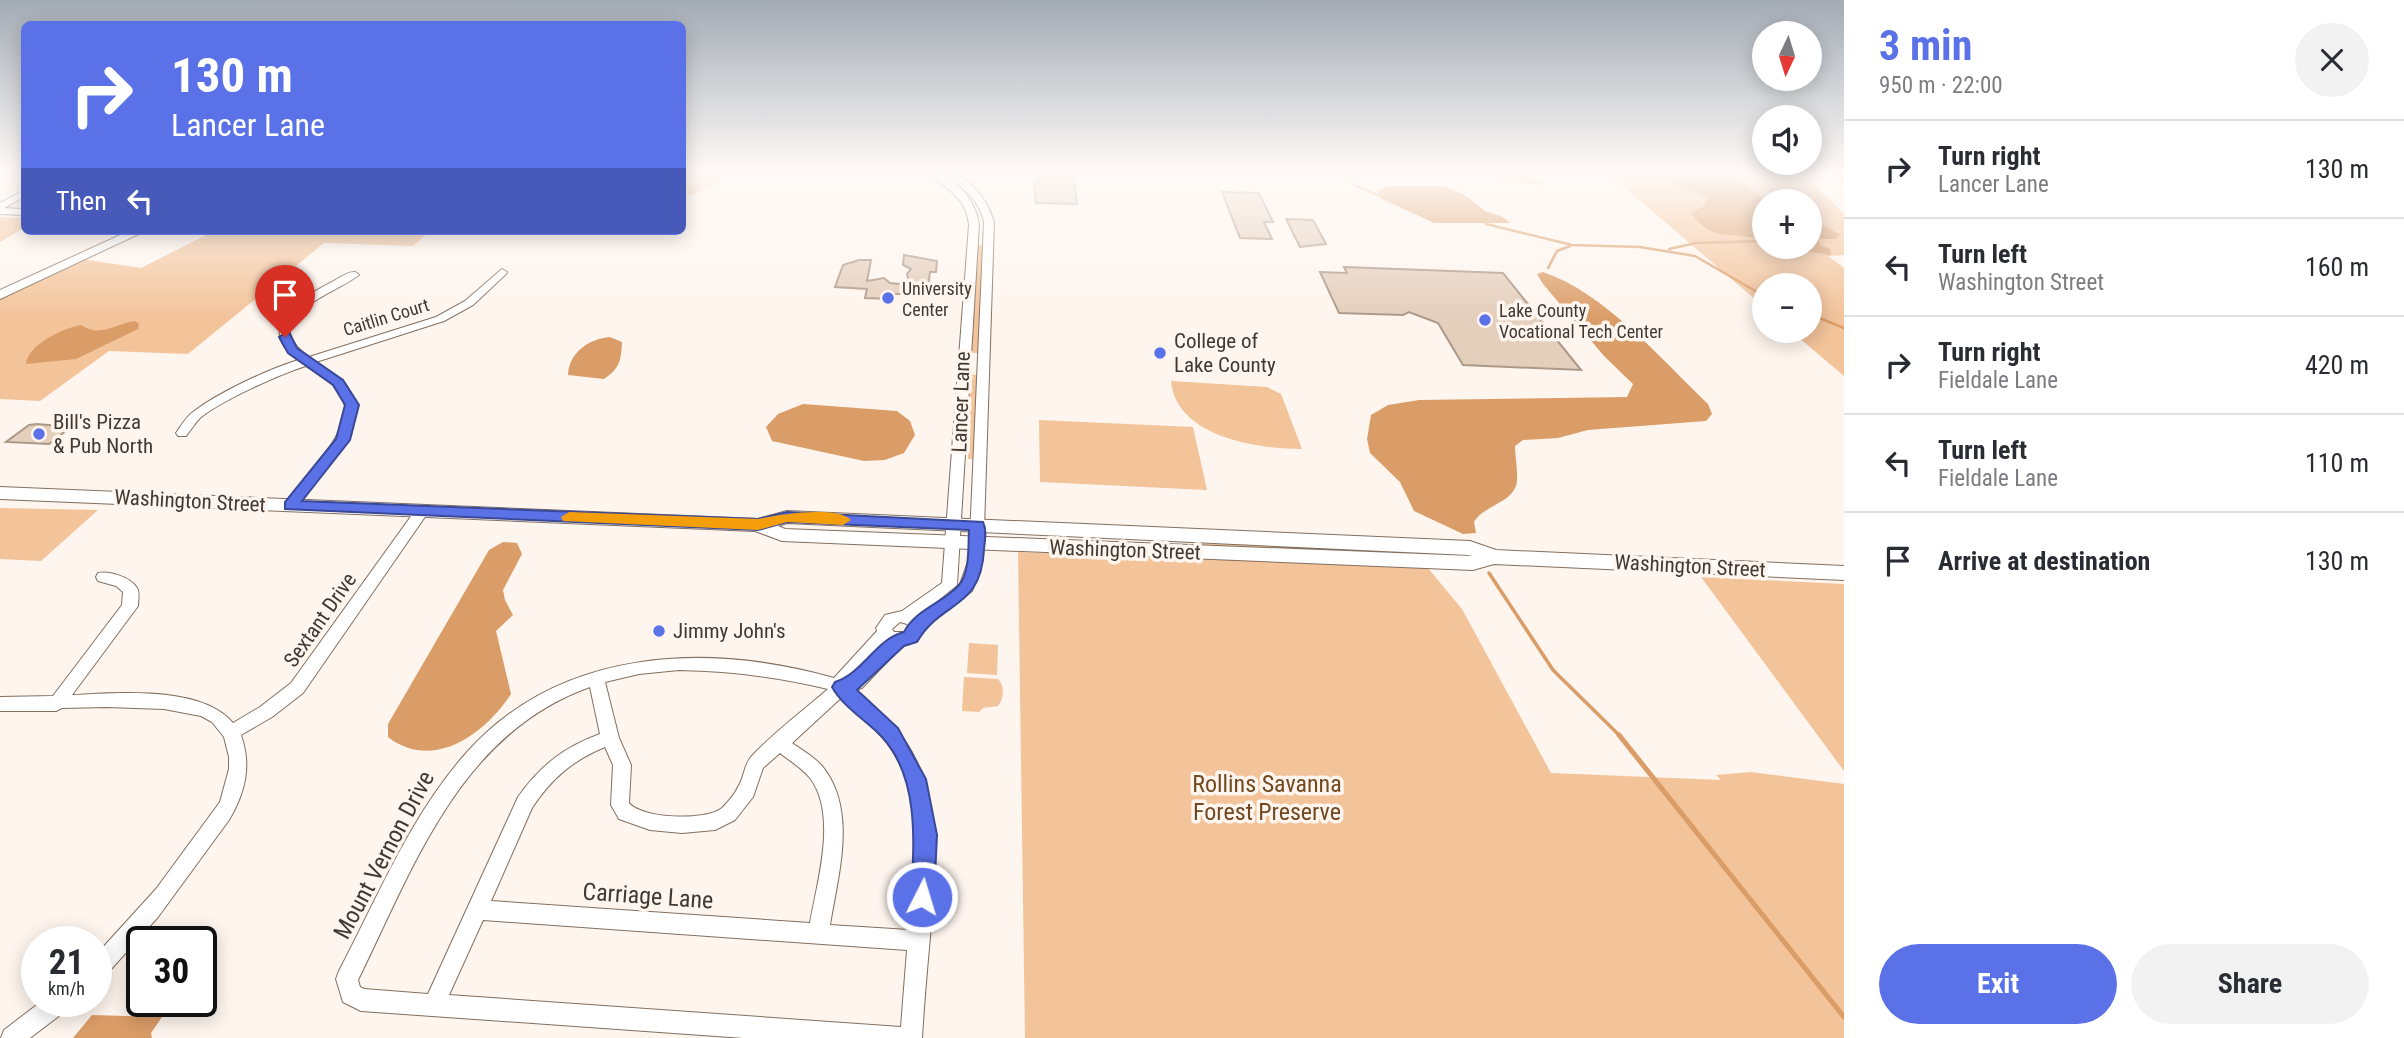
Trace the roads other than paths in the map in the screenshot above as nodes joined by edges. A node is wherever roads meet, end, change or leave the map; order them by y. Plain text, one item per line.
1 (974, 220) edge
2 (988, 220) edge
3 (114, 235) edge
4 (130, 235) edge
5 (502, 272) dead end
6 (354, 275) dead end
7 (0, 287) edge
8 (0, 295) edge
9 (307, 360) junction
10 (183, 433) dead end
11 (0, 493) edge
12 (290, 506) junction
13 (422, 511) junction
14 (954, 534) junction
15 (977, 535) junction
16 (1844, 573) edge
17 (103, 577) dead end
18 (911, 621) junction
19 (892, 637) junction
20 (596, 678) junction
21 (842, 687) junction
22 (56, 704) junction
23 (0, 705) edge
24 (232, 732) junction
25 (610, 738) junction
26 (780, 744) junction
27 (476, 910) junction
28 (818, 934) junction
29 (919, 941) junction
30 (112, 953) edge
31 (434, 1005) junction
32 (39, 1017) edge
33 (12, 1038) edge
34 (903, 1038) edge
35 (911, 1038) edge

1 - 14 street, Lancer Lane
2 - 15 street, Lancer Lane
3 - 7 main road
4 - 8 main road
5 - 9 street, Caitlin Court
6 - 9 street
9 - 10 street, Caitlin Court
9 - 12 street
11 - 12 main road, Washington Street
12 - 13 main road, Washington Street
13 - 14 main road, Washington Street
13 - 24 street, Sextant Drive
14 - 15 main road, Washington Street
14 - 18 street, Lancer Lane
15 - 16 main road, Washington Street
15 - 18 street, Lancer Lane
17 - 22 street
18 - 19 street, Lancer Lane
18 - 19 street, Lancer Lane
19 - 21 street, Lancer Lane
20 - 21 street, Mount Vernon Drive
20 - 25 street
20 - 31 street, Mount Vernon Drive
21 - 26 street, Lancer Lane
21 - 29 street, Mount Vernon Drive
22 - 23 street
22 - 24 street
24 - 30 street
25 - 26 street, Lancer Lane
25 - 27 street
26 - 28 street
27 - 28 street, Carriage Lane
27 - 31 street
28 - 29 street, Carriage Lane
29 - 35 street, Mount Vernon Drive
31 - 34 street, Mount Vernon Drive
32 - 33 street

